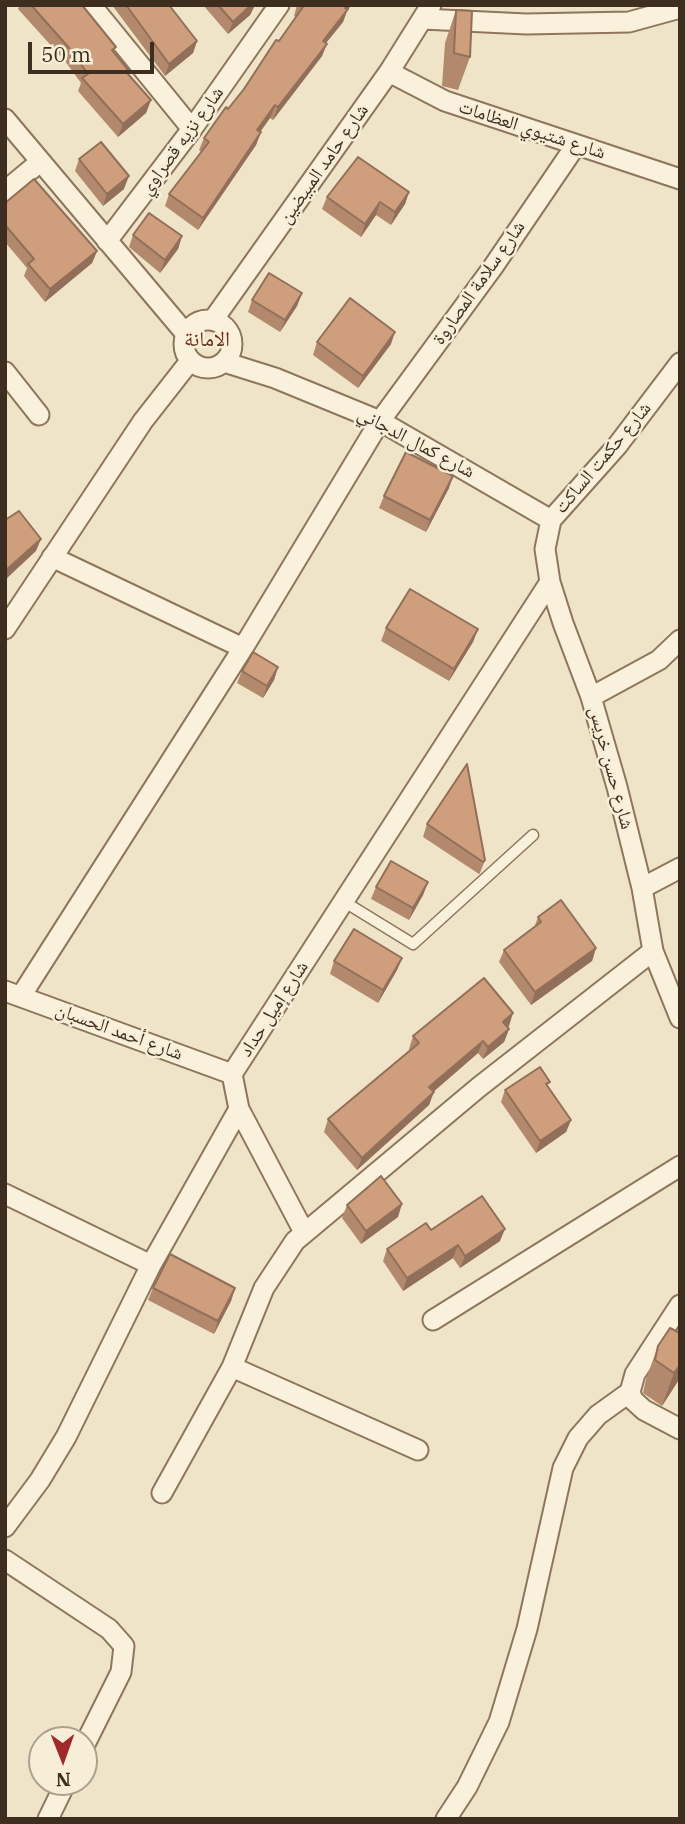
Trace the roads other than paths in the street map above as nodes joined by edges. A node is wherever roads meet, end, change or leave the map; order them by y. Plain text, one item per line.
1 (92, 5) edge
2 (279, 5) edge
3 (680, 8) edge
4 (427, 12) edge
5 (389, 72) junction
6 (5, 118) edge
7 (192, 129) junction
8 (576, 145) junction
9 (40, 162) junction
10 (674, 171) edge
11 (5, 191) edge
12 (107, 241) junction
13 (213, 320) junction
14 (186, 334) junction
15 (228, 354) junction
16 (190, 360) junction
17 (680, 363) edge
18 (5, 372) edge
19 (39, 415) dead end
20 (380, 421) junction
21 (551, 520) junction
22 (52, 557) junction
23 (550, 582) junction
24 (7, 621) edge
25 (680, 640) edge
26 (243, 648) junction
27 (591, 696) junction
28 (533, 835) dead end
29 (680, 868) edge
30 (642, 888) junction
31 (343, 901) junction
32 (653, 951) junction
33 (13, 993) edge
34 (680, 1018) edge
35 (232, 1074) junction
36 (239, 1109) junction
37 (680, 1166) edge
38 (5, 1194) edge
39 (304, 1232) junction
40 (151, 1265) junction
41 (680, 1305) edge
42 (433, 1320) dead end
43 (232, 1367) junction
44 (632, 1383) junction
45 (680, 1429) edge
46 (418, 1451) dead end
47 (162, 1493) dead end
48 (5, 1527) edge
49 (5, 1560) edge
50 (94, 1726) edge
51 (59, 1796) edge
52 (48, 1819) edge
53 (446, 1819) edge

1 - 7 street
2 - 7 street, شارع نزيه قصراوي
3 - 4 street
4 - 5 street, شارع حامد المبيضين
5 - 8 street, شارع شتيوي العظامات
5 - 13 street, شارع حامد المبيضين
6 - 9 street
7 - 12 street, شارع نزيه قصراوي
8 - 10 street, شارع شتيوي العظامات
8 - 20 street, شارع سلامة المصاروة
9 - 11 street
9 - 12 street
12 - 14 street
13 - 14 street
13 - 15 street
14 - 16 street
15 - 16 street
15 - 20 street, شارع كمال الدجاني
16 - 22 street
17 - 21 street, شارع حكمت الساكت
18 - 19 street
20 - 21 street, شارع كمال الدجاني
20 - 26 street, شارع سلامة المصاروة
21 - 23 street, شارع حسن خريس
22 - 24 street
22 - 26 street
23 - 27 street, شارع حسن خريس
23 - 31 street, شارع إميل حداد
25 - 27 street
26 - 33 street, شارع سلامة المصاروة
27 - 30 street, شارع حسن خريس
28 - 31 lane
29 - 30 street
30 - 32 street, شارع حسن خريس
31 - 35 street, شارع إميل حداد
32 - 34 street, شارع حسن خريس
32 - 39 street
33 - 35 street, شارع أحمد الحسبان
35 - 36 street, شارع إميل حداد
36 - 39 street, شارع إميل حداد
36 - 40 street
37 - 42 street
38 - 40 street
39 - 43 street
40 - 48 street
41 - 44 street
43 - 46 street
43 - 47 street
44 - 45 street
44 - 53 street
49 - 50 street
51 - 52 street

